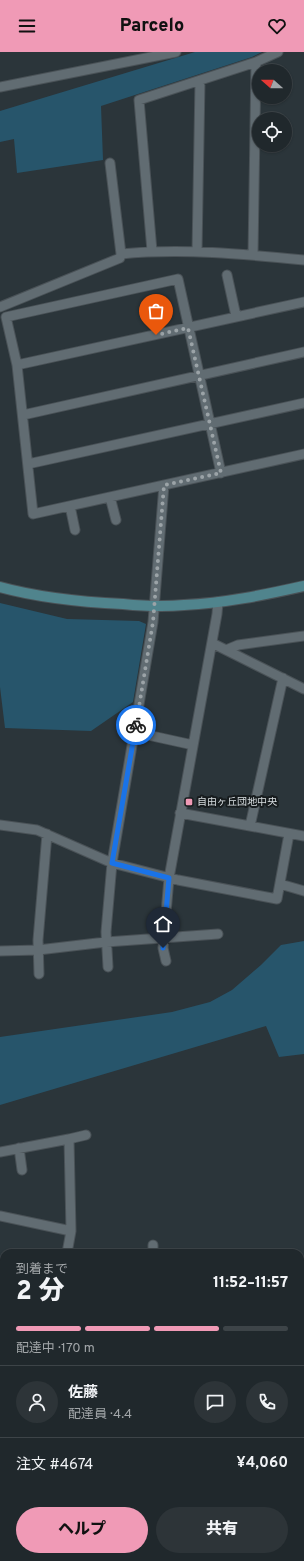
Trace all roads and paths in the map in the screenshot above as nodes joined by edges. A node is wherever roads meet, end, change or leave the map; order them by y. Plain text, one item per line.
1 (176, 52) edge
2 (278, 52) edge
3 (256, 62) junction
4 (200, 81) junction
5 (0, 87) edge
6 (110, 163) dead end
7 (152, 251) junction
8 (197, 252) junction
9 (121, 254) junction
10 (253, 255) junction
11 (304, 260) edge
12 (227, 275) dead end
13 (304, 302) edge
14 (0, 307) edge
15 (236, 316) junction
16 (188, 328) junction
17 (304, 352) edge
18 (17, 365) junction
19 (199, 376) junction
20 (304, 403) edge
21 (23, 415) junction
22 (210, 424) junction
23 (304, 454) edge
24 (28, 464) junction
25 (221, 473) junction
26 (164, 485) junction
27 (110, 497) junction
28 (70, 506) junction
29 (116, 520) dead end
30 (74, 530) dead end
31 (304, 586) edge
32 (0, 587) edge
33 (218, 602) junction
34 (155, 606) junction
35 (304, 636) edge
36 (212, 643) junction
37 (226, 650) junction
38 (283, 678) junction
39 (304, 689) edge
40 (134, 732) junction
41 (193, 745) junction
42 (180, 814) junction
43 (0, 825) edge
44 (250, 826) junction
45 (47, 834) junction
46 (289, 834) junction
47 (304, 836) edge
48 (112, 863) junction
49 (169, 878) junction
50 (280, 884) junction
51 (304, 891) edge
52 (218, 934) dead end
53 (164, 938) junction
54 (106, 942) junction
55 (38, 950) junction
56 (0, 951) edge
57 (166, 961) dead end
58 (108, 967) dead end
59 (39, 974) dead end
60 (86, 1135) dead end
61 (69, 1139) junction
62 (18, 1148) junction
63 (0, 1152) edge
64 (22, 1170) dead end
65 (0, 1216) edge
66 (72, 1231) junction
67 (68, 1249) edge

1 - 5 street
2 - 3 street
3 - 4 street
3 - 10 street
4 - 7 street
4 - 8 street
6 - 9 street
7 - 8 street
7 - 9 street
8 - 10 street
9 - 14 street
10 - 11 street
12 - 15 street
13 - 15 street
15 - 16 street
16 - 18 street
16 - 18 street
16 - 19 street
17 - 19 street
18 - 21 street
19 - 21 street
19 - 22 street
20 - 22 street
21 - 24 street
22 - 24 street
22 - 25 street
23 - 25 street
24 - 28 street
25 - 26 street
26 - 27 street
26 - 34 street
27 - 28 street
27 - 29 street
28 - 30 street
31 - 33 street
32 - 34 street
33 - 34 street
33 - 36 street
34 - 40 street
35 - 37 street
36 - 37 street
36 - 41 street
37 - 38 street
38 - 39 street
38 - 44 street
40 - 41 street
40 - 48 street
41 - 42 street
42 - 44 street
42 - 49 street
43 - 45 street
44 - 46 street
45 - 48 street
45 - 55 street
46 - 47 street
46 - 50 street
48 - 49 street
48 - 54 street
49 - 50 street
49 - 53 street
50 - 51 street
52 - 53 street
53 - 54 street
53 - 57 street
54 - 55 street
54 - 58 street
55 - 56 street
55 - 59 street
60 - 61 street
61 - 62 street
61 - 66 street
62 - 63 street
62 - 64 street
65 - 66 street
66 - 67 street

